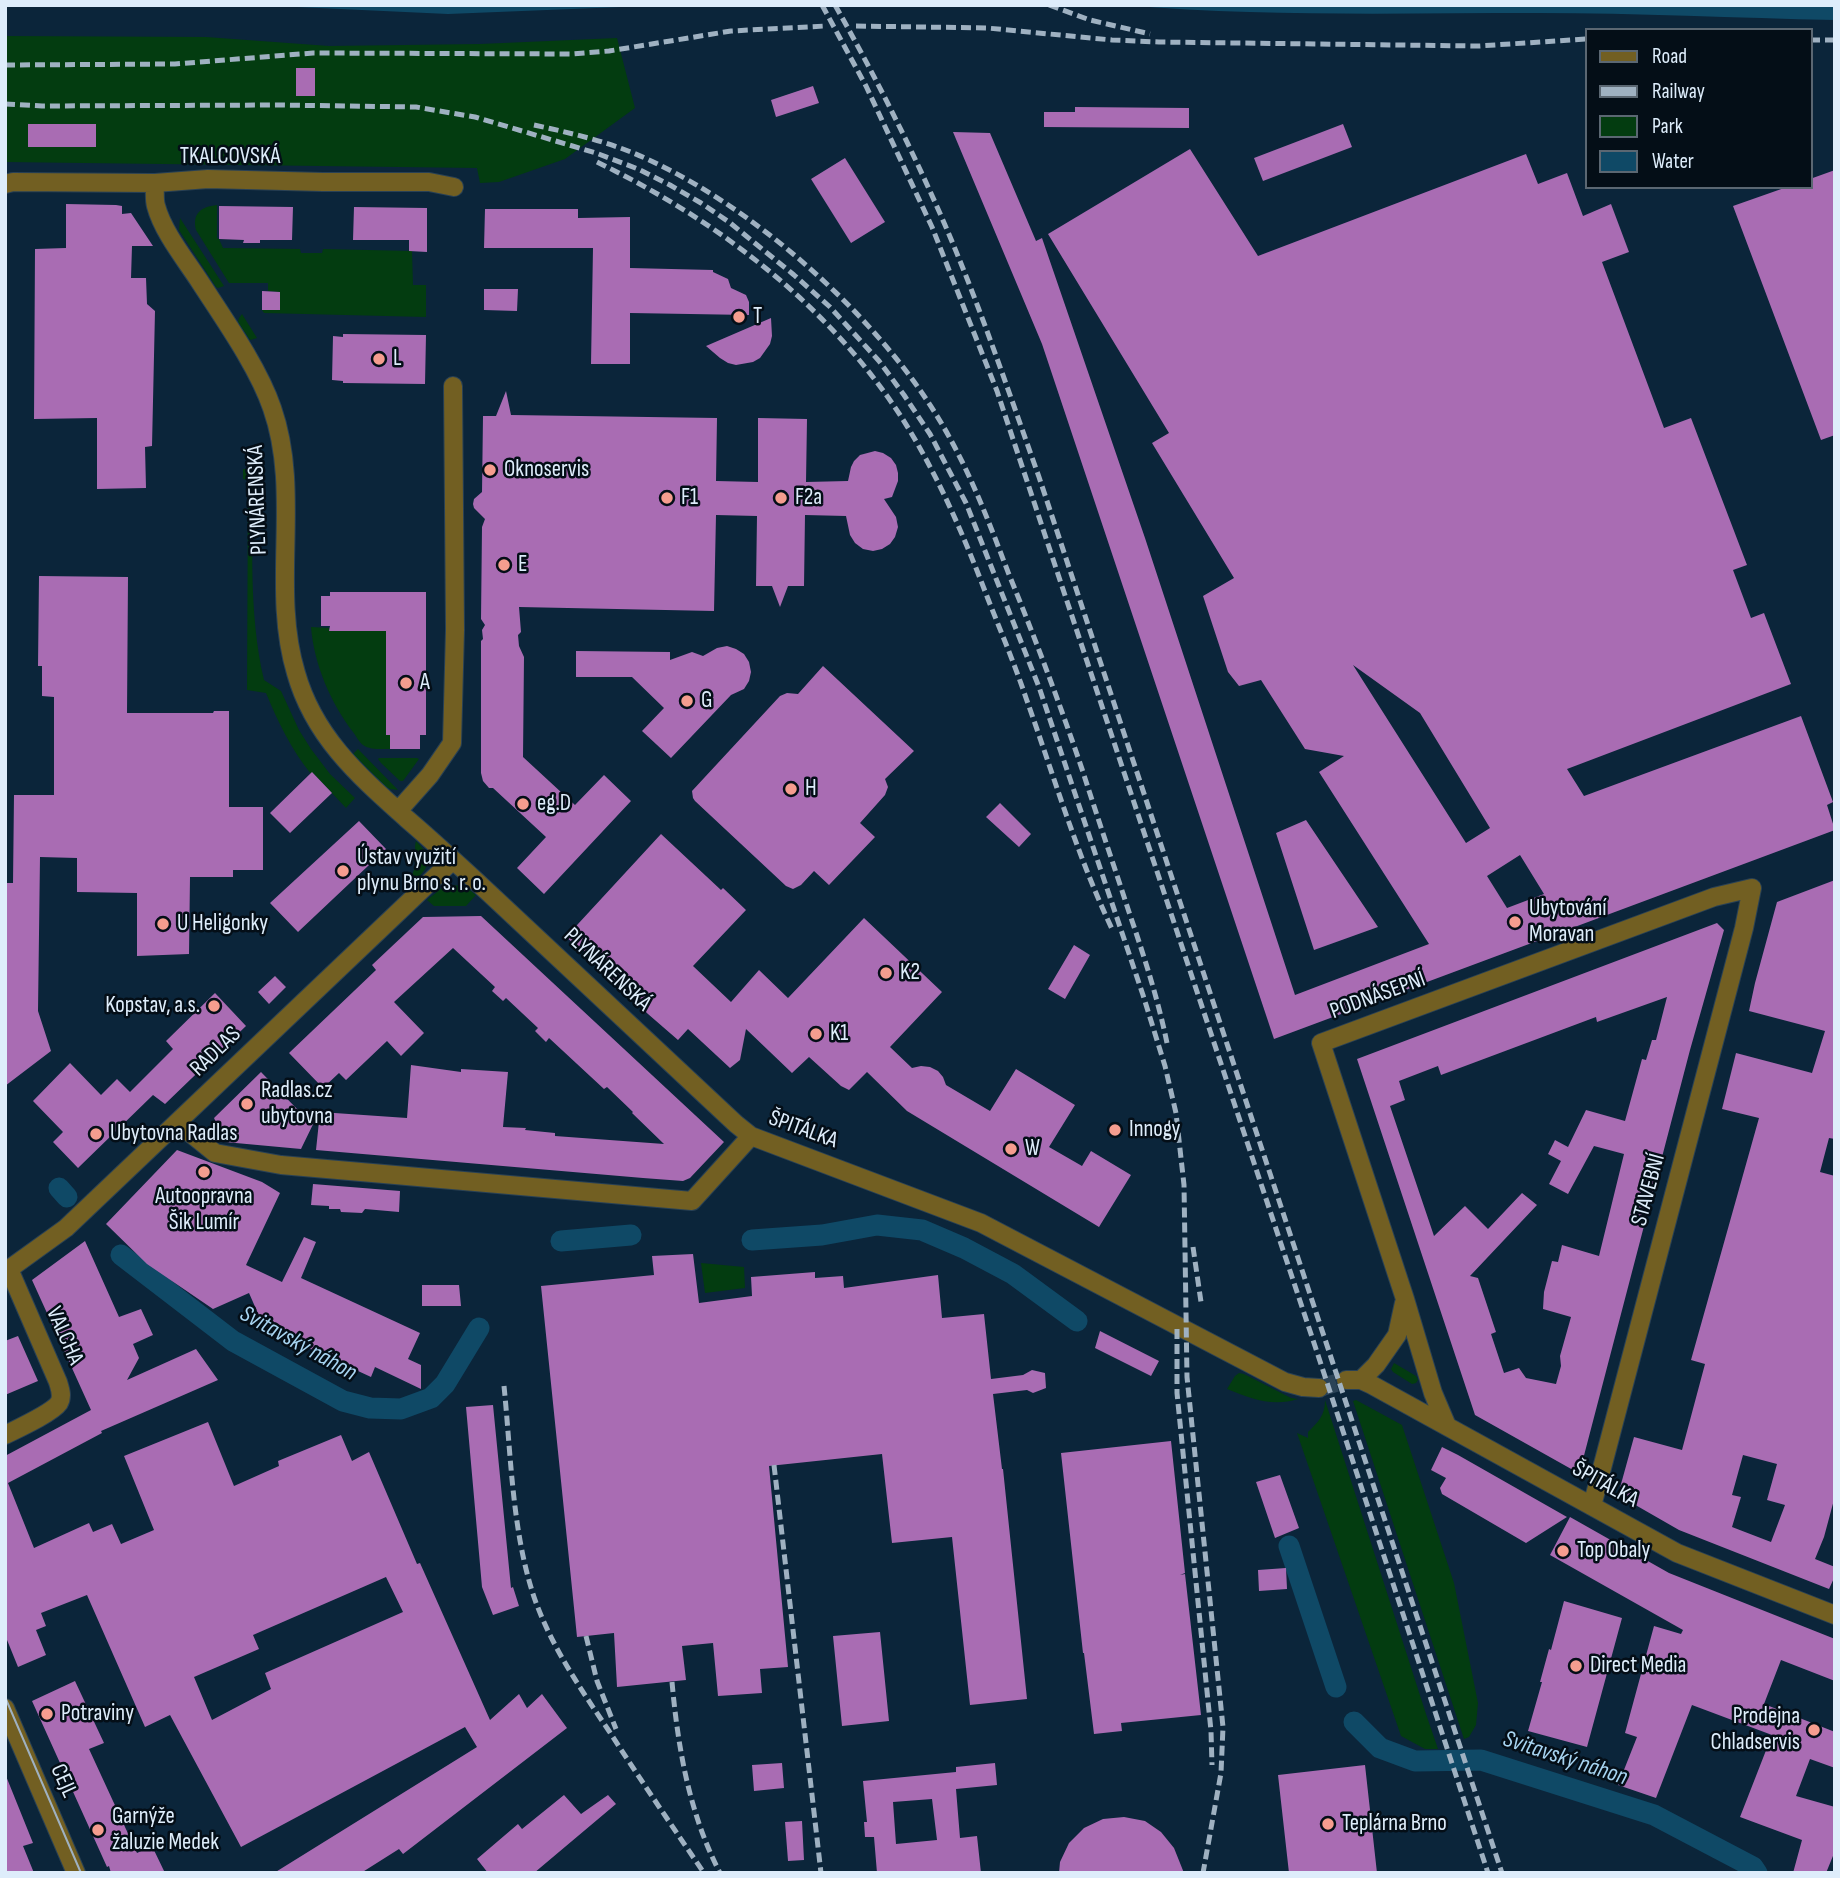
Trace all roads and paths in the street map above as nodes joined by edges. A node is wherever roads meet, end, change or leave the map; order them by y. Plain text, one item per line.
1 (155, 183) junction
2 (5, 184) edge
3 (454, 187) dead end
4 (453, 386) dead end
5 (398, 811) junction
6 (453, 860) junction
7 (1752, 888) joint
8 (178, 1123) junction
9 (751, 1136) junction
10 (7, 1270) edge
11 (1405, 1299) junction
12 (1319, 1388) tunnel mouth
13 (1447, 1426) junction
14 (5, 1436) edge
15 (1592, 1506) junction
16 (1835, 1615) edge
17 (5, 1708) edge
18 (76, 1873) edge

1 - 2 street, TKALCOVSKÁ
1 - 3 street, TKALCOVSKÁ
1 - 5 street, PLYNÁRENSKÁ
4 - 5 street
5 - 6 street, PLYNÁRENSKÁ
6 - 8 street, RADLAS
6 - 9 street, PLYNÁRENSKÁ
7 - 11 street, PODNÁSEPNÍ
7 - 15 street, STAVEBNÍ
8 - 9 street, ŠPITÁLKA
8 - 10 street, RADLAS
9 - 12 street, ŠPITÁLKA
10 - 14 street, VALCHA
11 - 13 street, PODNÁSEPNÍ
11 - 13 street, ŠPITÁLKA
13 - 15 street, ŠPITÁLKA
15 - 16 street, ŠPITÁLKA
17 - 18 street, CEJL

